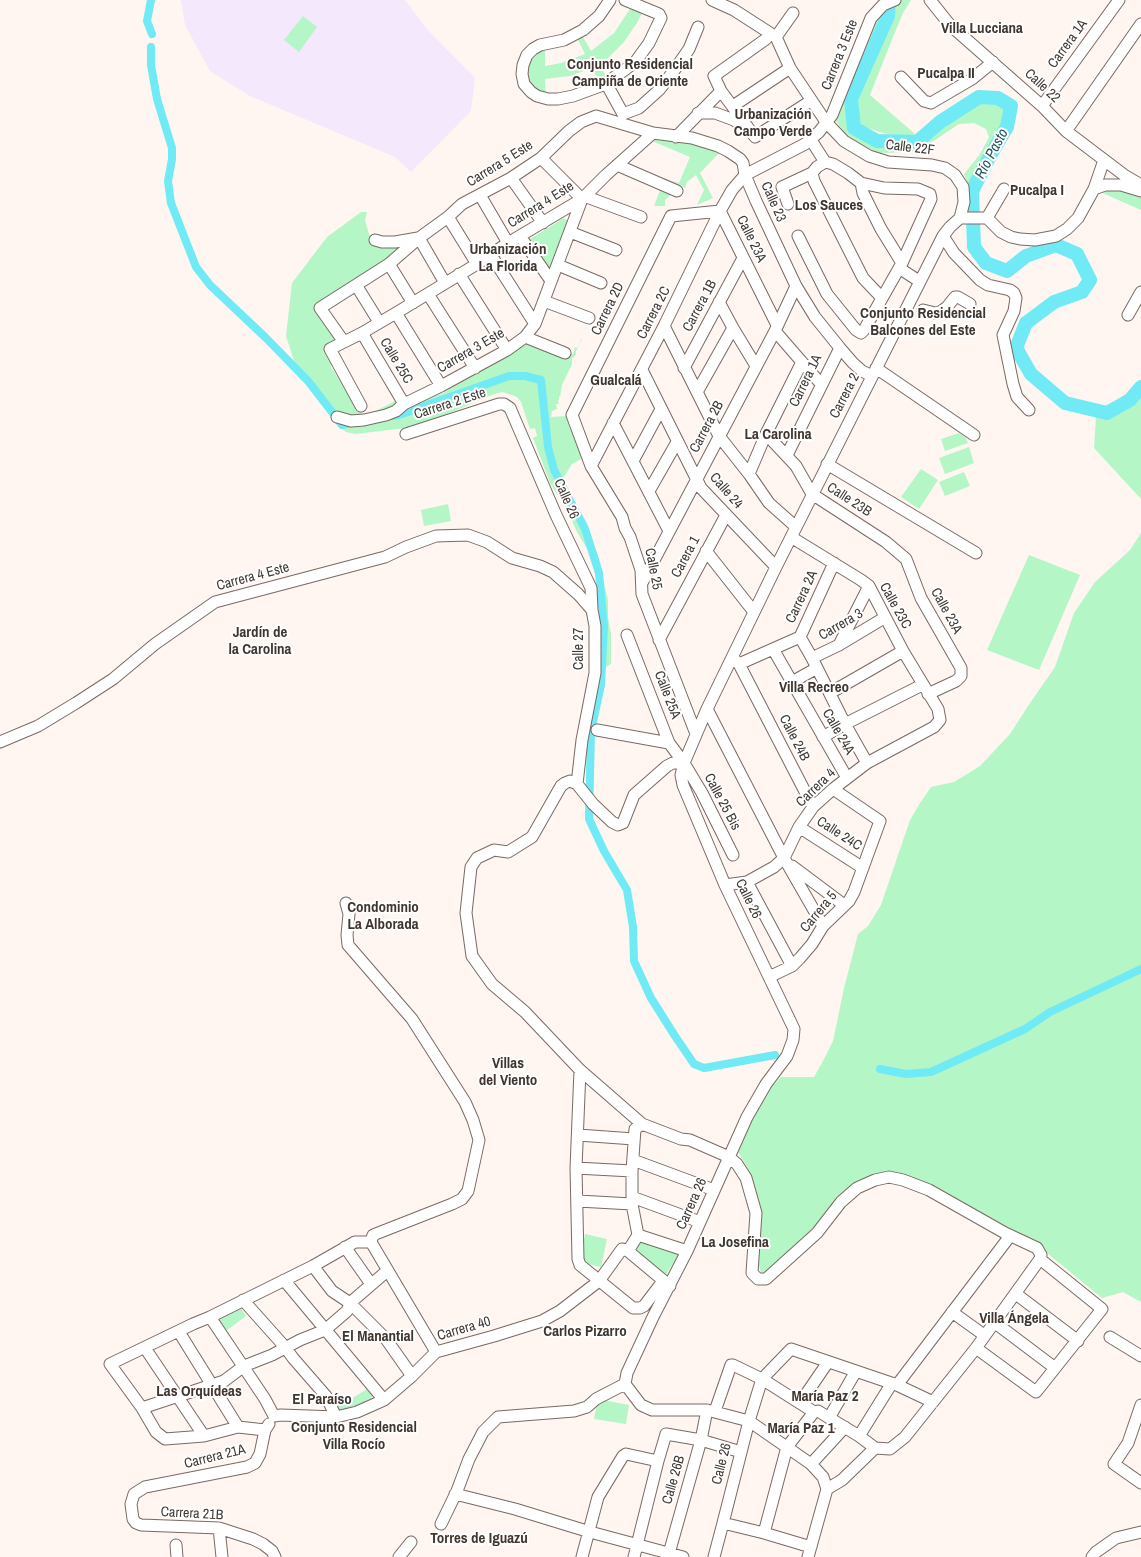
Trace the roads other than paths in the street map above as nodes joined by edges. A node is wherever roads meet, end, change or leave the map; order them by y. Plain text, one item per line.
1 (610, 0) edge
2 (625, 0) edge
3 (712, 0) edge
4 (895, 0) edge
5 (930, 0) edge
6 (1119, 0) edge
7 (793, 13) dead end
8 (1141, 24) edge
9 (698, 27) dead end
10 (771, 38) junction
11 (993, 62) junction
12 (787, 70) dead end
13 (901, 77) dead end
14 (606, 83) junction
15 (721, 91) junction
16 (811, 100) junction
17 (837, 102) junction
18 (733, 106) junction
19 (1042, 106) junction
20 (698, 113) junction
21 (596, 116) joint
22 (621, 119) junction
23 (826, 122) junction
24 (748, 129) junction
25 (1066, 131) junction
26 (653, 133) junction
27 (676, 137) junction
28 (811, 140) junction
29 (541, 158) junction
30 (1104, 160) junction
31 (825, 162) junction
32 (617, 165) junction
33 (812, 173) junction
34 (745, 175) junction
35 (511, 178) junction
36 (861, 183) junction
37 (1141, 185) edge
38 (1004, 189) dead end
39 (1094, 189) junction
40 (677, 191) dead end
41 (1141, 191) edge
42 (480, 195) junction
43 (583, 198) junction
44 (788, 204) dead end
45 (720, 211) junction
46 (671, 216) joint
47 (448, 217) junction
48 (641, 217) dead end
49 (975, 218) junction
50 (542, 222) junction
51 (570, 232) junction
52 (520, 236) junction
53 (798, 236) dead end
54 (942, 236) junction
55 (419, 238) junction
56 (375, 240) dead end
57 (508, 243) junction
58 (616, 250) dead end
59 (491, 255) junction
60 (742, 258) junction
61 (389, 264) junction
62 (477, 264) junction
63 (558, 265) junction
64 (900, 266) junction
65 (459, 274) junction
66 (552, 281) junction
67 (919, 281) junction
68 (444, 283) junction
69 (601, 283) dead end
70 (356, 285) junction
71 (796, 286) junction
72 (1141, 292) edge
73 (428, 294) junction
74 (882, 298) junction
75 (544, 301) junction
76 (719, 302) junction
77 (413, 303) junction
78 (970, 304) dead end
79 (916, 306) junction
80 (396, 313) junction
81 (1128, 315) dead end
82 (589, 318) dead end
83 (379, 322) junction
84 (535, 324) junction
85 (664, 326) junction
86 (732, 328) junction
87 (776, 328) junction
88 (362, 333) junction
89 (524, 337) junction
90 (347, 341) junction
91 (840, 348) junction
92 (507, 350) junction
93 (566, 354) dead end
94 (802, 362) junction
95 (756, 366) junction
96 (475, 368) junction
97 (684, 368) junction
98 (642, 370) junction
99 (874, 372) junction
100 (822, 384) junction
101 (442, 386) junction
102 (697, 392) junction
103 (404, 404) junction
104 (504, 404) joint
105 (361, 406) dead end
106 (661, 409) junction
107 (1029, 410) dead end
108 (572, 415) joint
109 (337, 417) dead end
110 (613, 423) junction
111 (406, 434) dead end
112 (766, 434) junction
113 (974, 435) dead end
114 (719, 436) junction
115 (677, 442) junction
116 (787, 455) junction
117 (633, 461) junction
118 (827, 464) junction
119 (591, 466) junction
120 (749, 474) junction
121 (696, 480) junction
122 (649, 491) junction
123 (812, 494) junction
124 (726, 515) junction
125 (669, 531) junction
126 (793, 532) junction
127 (487, 542) joint
128 (706, 551) junction
129 (976, 553) dead end
130 (906, 559) joint
131 (834, 563) junction
132 (776, 567) junction
133 (642, 582) junction
134 (868, 586) junction
135 (592, 610) junction
136 (754, 612) junction
137 (884, 618) junction
138 (627, 635) dead end
139 (800, 637) junction
140 (659, 640) junction
141 (839, 644) junction
142 (773, 649) junction
143 (903, 651) junction
144 (736, 661) junction
145 (815, 663) junction
146 (792, 682) junction
147 (925, 689) junction
148 (830, 692) junction
149 (707, 709) junction
150 (940, 720) joint
151 (845, 724) junction
152 (597, 730) dead end
153 (696, 734) junction
154 (823, 737) junction
155 (0, 742) edge
156 (669, 743) junction
157 (867, 763) junction
158 (683, 766) junction
159 (847, 778) junction
160 (579, 786) junction
161 (833, 789) junction
162 (813, 807) junction
163 (799, 827) junction
164 (733, 855) dead end
165 (786, 861) junction
166 (863, 868) junction
167 (747, 882) junction
168 (725, 885) junction
169 (346, 903) dead end
170 (844, 905) junction
171 (823, 926) junction
172 (792, 966) junction
173 (769, 977) junction
174 (793, 1040) joint
175 (580, 1070) junction
176 (642, 1124) junction
177 (578, 1135) junction
178 (634, 1139) junction
179 (729, 1157) junction
180 (633, 1165) junction
181 (576, 1168) junction
182 (714, 1190) junction
183 (632, 1200) junction
184 (578, 1201) junction
185 (700, 1222) junction
186 (638, 1235) junction
187 (1010, 1236) junction
188 (371, 1242) junction
189 (345, 1248) junction
190 (625, 1250) junction
191 (687, 1251) junction
192 (1040, 1259) junction
193 (313, 1266) junction
194 (387, 1271) junction
195 (284, 1280) junction
196 (599, 1281) junction
197 (667, 1283) junction
198 (371, 1284) junction
199 (1016, 1294) junction
200 (243, 1300) junction
201 (350, 1302) junction
202 (952, 1312) junction
203 (210, 1317) junction
204 (994, 1322) junction
205 (325, 1330) junction
206 (179, 1332) junction
207 (984, 1335) junction
208 (1110, 1337) dead end
209 (1078, 1341) junction
210 (285, 1347) junction
211 (145, 1348) junction
212 (976, 1348) junction
213 (436, 1352) junction
214 (1141, 1356) edge
215 (828, 1362) junction
216 (244, 1366) junction
217 (1055, 1368) junction
218 (856, 1371) junction
219 (412, 1376) junction
220 (762, 1379) junction
221 (625, 1384) junction
222 (895, 1384) junction
223 (212, 1385) junction
224 (177, 1398) junction
225 (384, 1400) junction
226 (933, 1402) junction
227 (800, 1403) junction
228 (1141, 1405) edge
229 (142, 1408) junction
230 (711, 1410) junction
231 (814, 1412) junction
232 (274, 1416) junction
233 (336, 1417) junction
234 (829, 1418) junction
235 (749, 1421) junction
236 (238, 1427) junction
237 (845, 1427) junction
238 (265, 1430) junction
239 (204, 1436) junction
240 (860, 1436) junction
241 (701, 1440) junction
242 (787, 1447) junction
243 (875, 1448) junction
244 (741, 1452) junction
245 (658, 1461) junction
246 (811, 1464) junction
247 (1141, 1483) edge
248 (827, 1489) junction
249 (456, 1494) junction
250 (136, 1523) joint
251 (724, 1523) junction
252 (442, 1524) dead end
253 (219, 1528) junction
254 (590, 1532) junction
255 (764, 1532) junction
256 (1141, 1532) edge
257 (411, 1542) dead end
258 (638, 1544) junction
259 (176, 1545) dead end
260 (810, 1552) edge
261 (274, 1554) edge
262 (669, 1555) edge
263 (177, 1557) edge
264 (222, 1557) edge
265 (399, 1557) edge
266 (582, 1557) edge
267 (634, 1557) edge
268 (683, 1557) edge
269 (714, 1557) edge
270 (1092, 1557) edge

1 - 14 street
2 - 14 street
3 - 10 street
4 - 17 street, Carrera 3 Este
5 - 11 street, Calle 22
6 - 19 street, Carrera 1A
7 - 10 street
8 - 25 street
9 - 22 street
10 - 15 street
10 - 16 street, Calle 22F
11 - 13 street
11 - 19 street, Calle 22
12 - 18 street
14 - 22 street
15 - 18 street
15 - 20 street
16 - 17 street
16 - 23 street, Calle 22F
16 - 24 street
17 - 23 street, Carrera 3 Este
18 - 24 street
19 - 25 street, Calle 22
20 - 24 street
20 - 27 street
21 - 22 street, Calle 23
21 - 29 street, Carrera 5 Este
22 - 26 street, Calle 23
23 - 28 street, Carrera 3 Este
23 - 49 street, Calle 22F
25 - 30 street, Calle 22
26 - 27 street, Calle 23
26 - 32 street, Carrera 4 Este
27 - 34 street, Calle 23
28 - 31 street
28 - 34 street, Carrera 3 Este
29 - 35 street, Carrera 5 Este
29 - 43 street
30 - 37 street, Calle 22
30 - 39 street
31 - 33 street
31 - 36 street
32 - 40 street
32 - 43 street, Carrera 4 Este
33 - 44 street
33 - 74 street
34 - 45 street, Carrera 2C
34 - 71 street, Calle 23
35 - 42 street, Carrera 5 Este
35 - 50 street
36 - 64 street
36 - 64 street
38 - 49 street, Carrera 2
39 - 41 street
39 - 49 street
42 - 47 street, Carrera 5 Este
42 - 57 street
43 - 48 street
43 - 50 street, Carrera 4 Este
43 - 51 street, Carrera 3 Este
45 - 46 street, Calle 23A
45 - 60 street, Calle 23A
45 - 85 street, Carrera 2C
46 - 108 street, Carrera 2D
47 - 55 street, Carrera 5 Este
47 - 62 street
49 - 54 street, Carrera 2
50 - 52 street, Carrera 4 Este
51 - 58 street
51 - 63 street, Carrera 3 Este
52 - 57 street, Carrera 4 Este
52 - 66 street
53 - 74 street
54 - 67 street, Carrera 2
54 - 107 street
55 - 56 street, Carrera 5 Este
55 - 61 street, Carrera 5 Este
55 - 68 street
57 - 59 street, Carrera 4 Este
59 - 62 street, Carrera 4 Este
59 - 84 street
60 - 76 street, Carrera 1B
60 - 87 street, Calle 23A
61 - 70 street, Carrera 5 Este
61 - 77 street
62 - 65 street, Carrera 4 Este
63 - 66 street, Carrera 3 Este
63 - 69 street
64 - 67 street
64 - 74 street
65 - 68 street, Carrera 4 Este
65 - 92 street
66 - 75 street, Carrera 3 Este
67 - 79 street, Carrera 2
68 - 73 street, Carrera 4 Este
70 - 83 street
70 - 90 street, Carrera 5 Este
71 - 87 street, Carrera 2B
71 - 91 street, Calle 23
72 - 81 street
73 - 77 street, Carrera 4 Este
73 - 96 street
75 - 82 street
75 - 84 street, Carrera 3 Este
76 - 86 street
76 - 97 street, Carrera 1B
77 - 80 street, Carrera 4 Este
78 - 79 street
79 - 99 street, Carrera 2
80 - 83 street, Carrera 4 Este
80 - 101 street
83 - 88 street, Carrera 4 Este
84 - 89 street, Carrera 3 Este
85 - 97 street, Calle 23C
85 - 98 street, Carrera 2C
86 - 95 street
86 - 102 street
87 - 94 street, Calle 23A
87 - 95 street, Carrera 2B
88 - 90 street, Carrera 4 Este
88 - 103 street, Calle 25C
89 - 92 street, Carrera 3 Este
89 - 93 street
90 - 105 street, Carrera 4 Este
91 - 99 street, Calle 23
91 - 100 street, Carrera 1A
92 - 96 street, Carrera 3 Este
94 - 100 street, Calle 23A
94 - 112 street
95 - 114 street, Carrera 2B
96 - 101 street, Carrera 3 Este
97 - 102 street, Calle 23C
98 - 106 street, Calle 24
98 - 110 street, Carrera 2C
99 - 113 street, Calle 23
99 - 118 street, Carrera 2
100 - 116 street, Carrera 1A
101 - 103 street, Carrera 3 Este
102 - 114 street, Calle 23C
103 - 109 street, Carrera 3 Este
104 - 111 street, Carrera 2 Este
104 - 135 street, Calle 26
106 - 115 street, Calle 24
106 - 117 street
108 - 119 street, Calle 25
110 - 117 street
110 - 119 street, Carrera 2C
112 - 116 street, Calle 23B
112 - 120 street
114 - 120 street, Calle 23C
114 - 121 street, Carrera 2B
115 - 121 street, Calle 24
115 - 122 street
116 - 123 street, Calle 23B
117 - 122 street
118 - 123 street, Carrera 2
118 - 129 street
119 - 133 street, Calle 25
120 - 126 street, Calle 23C
121 - 124 street, Calle 24
121 - 125 street, Carrera 2B
122 - 125 street
123 - 126 street, Carrera 2
123 - 130 street, Calle 23B
124 - 128 street, Carera 1
124 - 132 street, Calle 24
125 - 133 street, Carrera 2B
126 - 131 street, Calle 23C
126 - 132 street, Carrera 2
127 - 135 street, Calle 27
127 - 155 street, Carrera 4 Este
128 - 136 street
128 - 140 street, Carera 1
130 - 147 street, Calle 23A
131 - 134 street, Calle 23C
131 - 139 street, Carrera 2A
132 - 136 street, Carrera 2
133 - 140 street, Calle 25
134 - 137 street, Calle 23C
134 - 141 street
135 - 160 street, Calle 27
136 - 144 street, Carrera 2
137 - 141 street, Carrera 3
137 - 143 street, Calle 23C
138 - 156 street, Calle 25A
139 - 142 street, Carrera 2A
139 - 145 street
140 - 153 street, Calle 25
141 - 145 street, Carrera 3
142 - 144 street, Carrera 2A
142 - 146 street, Calle 24A
143 - 147 street, Calle 23C
143 - 148 street
144 - 149 street, Carrera 2
144 - 162 street, Calle 24B
145 - 146 street, Carrera 3
145 - 148 street
146 - 154 street, Calle 24A
147 - 150 street, Calle 23C
147 - 151 street
148 - 151 street
149 - 153 street, Carrera 2
149 - 165 street
150 - 157 street, Carrera 4
151 - 154 street
151 - 157 street
152 - 156 street
153 - 158 street, Carrera 2
154 - 159 street, Calle 24A
156 - 158 street, Calle 25A
157 - 159 street, Carrera 4
158 - 160 street
158 - 164 street, Calle 25 Bis
158 - 168 street, Calle 26
159 - 161 street, Carrera 4
160 - 175 street
161 - 162 street, Carrera 4
161 - 166 street, Carrera 5
162 - 163 street, Carrera 4
163 - 165 street, Carrera 4
163 - 166 street, Calle 24C
165 - 167 street, Carrera 4
165 - 170 street
165 - 171 street
166 - 170 street, Carrera 5
167 - 168 street, Carrera 4
167 - 172 street
168 - 173 street, Calle 26
169 - 188 street
170 - 171 street, Carrera 5
171 - 172 street, Carrera 5
172 - 173 street, Carrera 5
173 - 174 street, Calle 26
174 - 179 street, Carrera 26
175 - 176 street
175 - 177 street
176 - 178 street
176 - 179 street
177 - 178 street
177 - 181 street
178 - 180 street
179 - 182 street, Carrera 26
179 - 187 street
180 - 181 street
180 - 182 street
180 - 183 street
181 - 184 street
182 - 185 street, Carrera 26
183 - 184 street
183 - 185 street
183 - 186 street
184 - 196 street
185 - 191 street, Carrera 26
186 - 190 street, Carrera 40
186 - 191 street
187 - 192 street
187 - 202 street
188 - 189 street
188 - 194 street
189 - 193 street
189 - 198 street
190 - 196 street, Carrera 40
190 - 197 street
191 - 197 street, Carrera 26
192 - 199 street
192 - 209 street
193 - 195 street
193 - 201 street
194 - 198 street
194 - 213 street
195 - 200 street
195 - 205 street
196 - 197 street
196 - 213 street, Carrera 40
197 - 221 street, Carrera 26
198 - 201 street
199 - 204 street
199 - 209 street
200 - 203 street
200 - 210 street
201 - 205 street
201 - 219 street
202 - 207 street
202 - 222 street
203 - 206 street
203 - 216 street
204 - 207 street
204 - 217 street
205 - 210 street
205 - 225 street
206 - 211 street
206 - 223 street
207 - 212 street
208 - 214 street
209 - 217 street
210 - 216 street
210 - 233 street
211 - 224 street
211 - 229 street
212 - 217 street
212 - 226 street
213 - 219 street, Carrera 40
215 - 218 street
215 - 220 street
215 - 227 street
216 - 223 street
216 - 232 street
218 - 222 street
218 - 234 street
219 - 225 street, Carrera 40
220 - 227 street
220 - 230 street, Calle 26B
220 - 235 street, Calle 26
221 - 230 street
221 - 249 street
222 - 226 street
222 - 240 street
223 - 224 street
223 - 236 street
224 - 229 street
224 - 239 street
225 - 233 street, Carrera 40
226 - 243 street
227 - 231 street
228 - 247 street
229 - 239 street
230 - 235 street
230 - 241 street, Calle 26B
231 - 234 street
231 - 242 street
232 - 233 street, Carrera 40
232 - 238 street, Carrera 21A
234 - 237 street
235 - 242 street
235 - 244 street, Calle 26
236 - 238 street
236 - 239 street
237 - 240 street
237 - 246 street
238 - 250 street, Carrera 21A
240 - 243 street
241 - 244 street
241 - 245 street
241 - 262 street, Calle 26B
242 - 246 street
242 - 255 street
243 - 248 street
244 - 251 street, Calle 26
245 - 254 street
245 - 258 street
246 - 248 street
248 - 260 street
249 - 252 street
249 - 254 street
250 - 253 street, Carrera 21B
251 - 255 street
251 - 269 street, Calle 26
253 - 261 street, Carrera 21B
253 - 264 street
254 - 258 street
254 - 266 street
255 - 260 street
256 - 270 street
257 - 265 street
258 - 262 street
258 - 267 street
259 - 263 street
262 - 268 street

